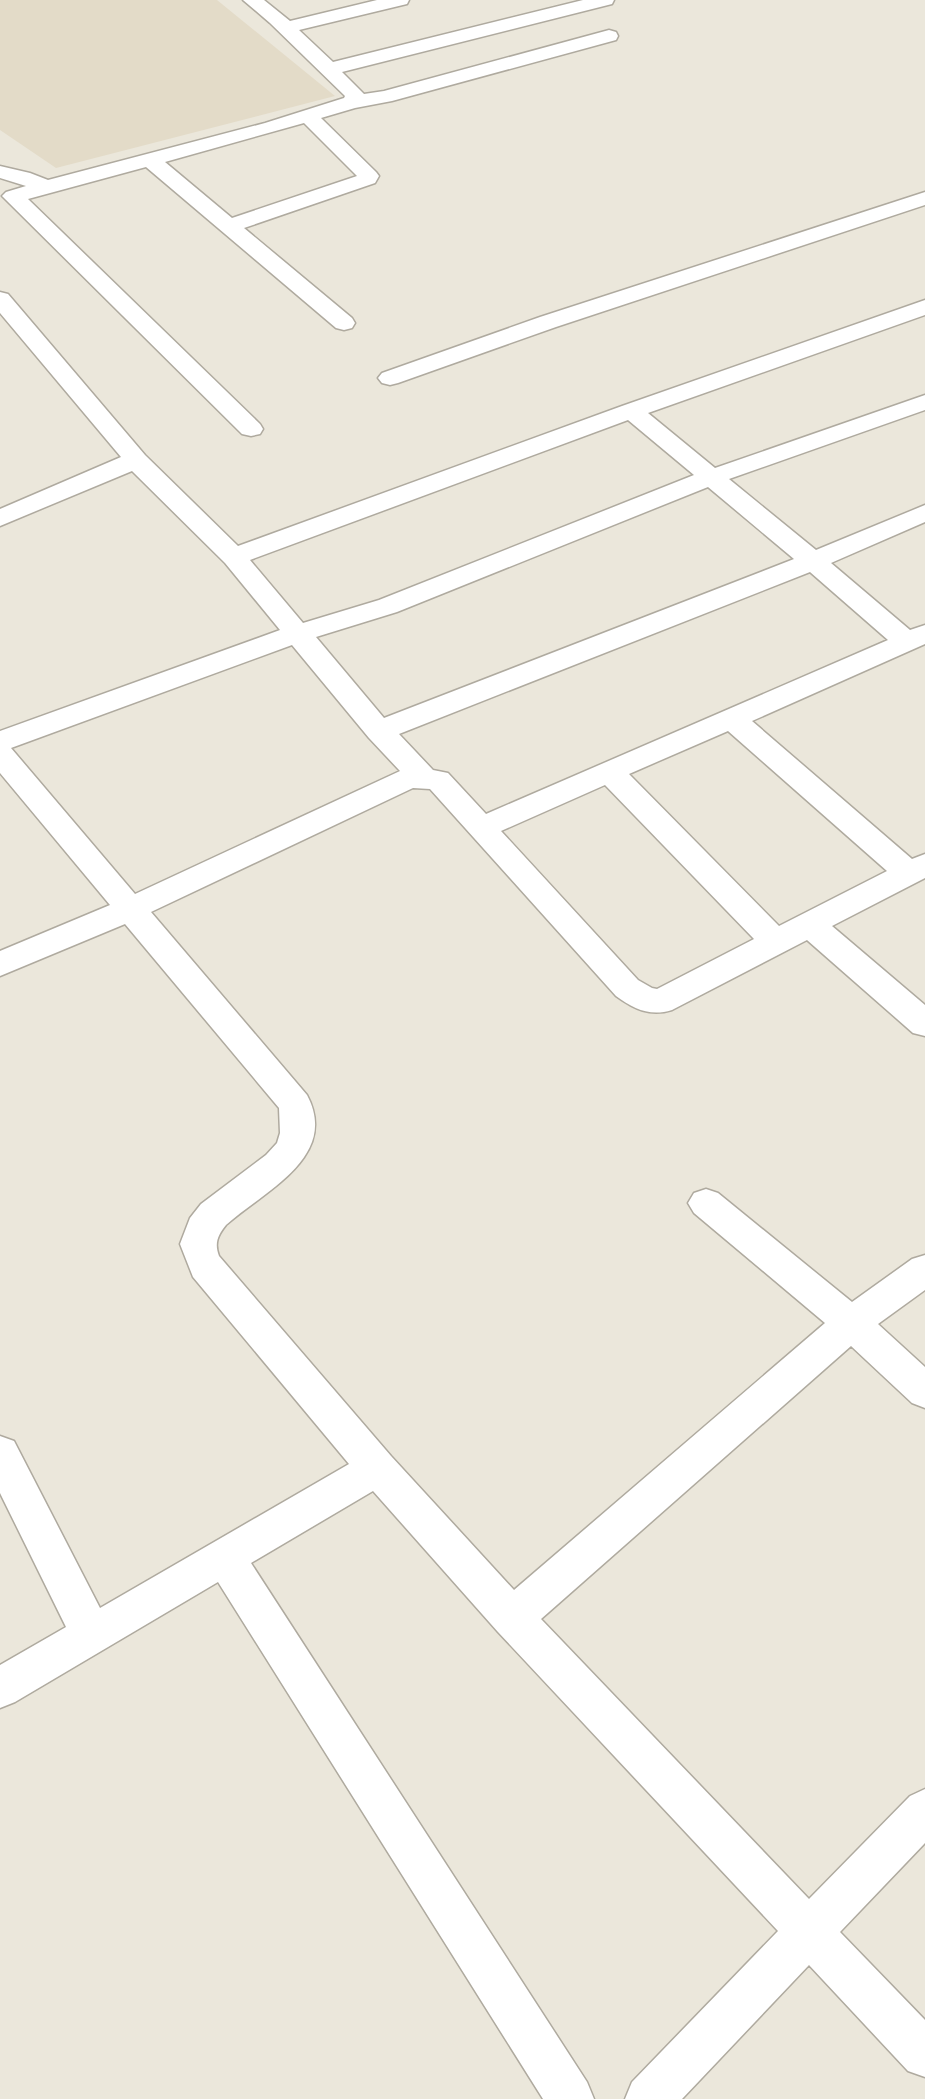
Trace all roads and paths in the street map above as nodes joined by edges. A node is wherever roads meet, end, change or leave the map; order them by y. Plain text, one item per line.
1 (252, 0) edge
2 (400, 0) edge
3 (606, 0) edge
4 (286, 28) junction
5 (609, 36) dead end
6 (329, 69) junction
7 (352, 102) junction
8 (309, 117) junction
9 (149, 159) junction
10 (0, 172) edge
11 (45, 188) junction
12 (7, 198) edge
13 (925, 198) edge
14 (229, 226) junction
15 (0, 300) edge
16 (925, 307) edge
17 (344, 323) dead end
18 (390, 378) dead end
19 (925, 402) edge
20 (631, 411) junction
21 (251, 429) dead end
22 (136, 460) junction
23 (712, 477) junction
24 (925, 513) edge
25 (0, 518) edge
26 (234, 557) junction
27 (813, 561) junction
28 (296, 634) junction
29 (916, 638) edge
30 (731, 718) junction
31 (379, 730) junction
32 (0, 741) edge
33 (0, 754) edge
34 (609, 771) junction
35 (424, 778) junction
36 (482, 827) junction
37 (917, 869) edge
38 (131, 909) junction
39 (809, 924) junction
40 (775, 942) junction
41 (0, 964) edge
42 (925, 1024) edge
43 (706, 1203) dead end
44 (925, 1270) edge
45 (851, 1323) junction
46 (925, 1391) edge
47 (0, 1453) edge
48 (377, 1468) junction
49 (224, 1556) junction
50 (512, 1618) junction
51 (92, 1635) junction
52 (0, 1688) edge
53 (925, 1811) edge
54 (808, 1933) junction
55 (925, 2054) edge
56 (570, 2099) edge
57 (649, 2099) edge

1 - 4 street
2 - 4 street
3 - 6 street
4 - 6 street
5 - 7 street
6 - 7 street
7 - 8 street
8 - 9 street
8 - 14 street
9 - 11 street
9 - 14 street
10 - 11 street
11 - 12 street
12 - 21 street
13 - 18 street
14 - 17 street
15 - 22 street
16 - 20 street
19 - 23 street
20 - 23 street
20 - 26 street
22 - 25 street
22 - 26 street
23 - 27 street
23 - 28 street
24 - 27 street
26 - 28 street
27 - 29 street
27 - 31 street
28 - 31 street
28 - 32 street
29 - 30 street
30 - 34 street
30 - 37 street
31 - 35 street
33 - 38 street
34 - 36 street
34 - 40 street
35 - 36 street
35 - 38 street
36 - 40 street
37 - 39 street
38 - 41 street
38 - 48 street
39 - 40 street
39 - 42 street
43 - 45 street
44 - 45 street
45 - 46 street
45 - 50 street
47 - 51 street
48 - 49 street
48 - 50 street
49 - 51 street
49 - 56 street
50 - 54 street
51 - 52 street
53 - 54 street
54 - 55 street
54 - 57 street

